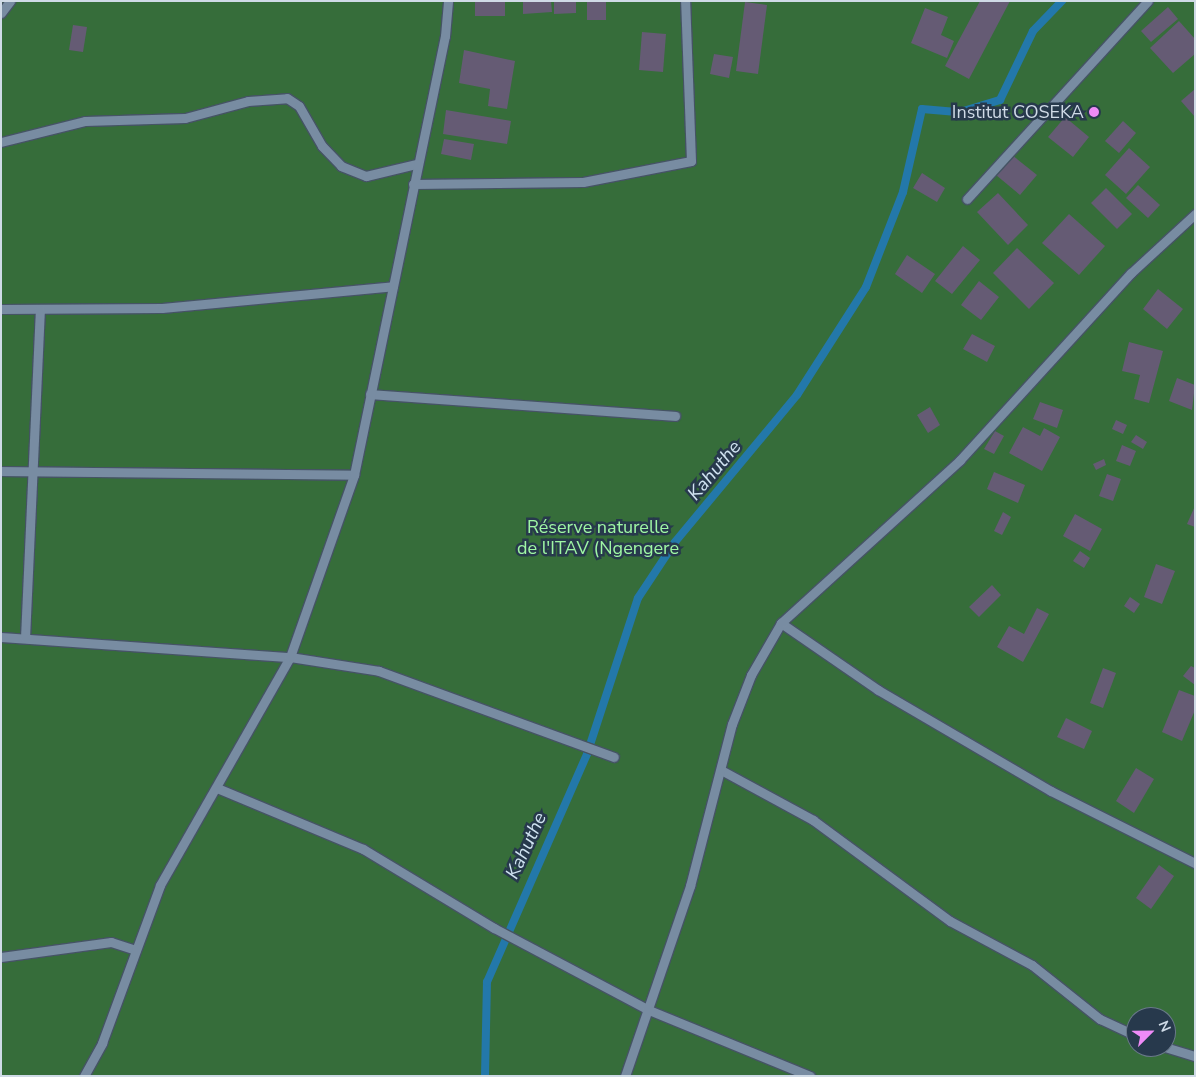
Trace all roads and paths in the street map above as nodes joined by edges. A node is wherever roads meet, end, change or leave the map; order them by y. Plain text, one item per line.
1 (10, 1) edge
2 (448, 1) edge
3 (685, 1) edge
4 (1148, 1) edge
5 (1, 13) edge
6 (1, 142) edge
7 (416, 164) junction
8 (413, 184) junction
9 (967, 199) dead end
10 (1195, 214) edge
11 (393, 286) junction
12 (1, 309) edge
13 (40, 310) junction
14 (370, 394) junction
15 (675, 416) dead end
16 (1, 471) edge
17 (36, 472) junction
18 (354, 475) junction
19 (782, 623) junction
20 (1, 637) edge
21 (25, 638) junction
22 (290, 657) junction
23 (614, 757) dead end
24 (721, 770) junction
25 (217, 788) junction
26 (1195, 863) edge
27 (136, 950) junction
28 (1, 957) edge
29 (649, 1010) junction
30 (1126, 1031) edge
31 (1176, 1050) edge
32 (1195, 1056) edge
33 (84, 1076) edge
34 (625, 1076) edge
35 (810, 1076) edge

1 - 5 street
2 - 7 street
3 - 8 street
4 - 9 street
6 - 7 street
7 - 8 street
8 - 11 street
10 - 19 street
11 - 13 street
11 - 14 street
12 - 13 street
13 - 17 street
14 - 15 street
14 - 18 street
16 - 17 street
17 - 18 street
17 - 21 street
18 - 22 street
19 - 24 street
19 - 26 street
20 - 21 street
21 - 22 street
22 - 23 street
22 - 25 street
24 - 29 street
24 - 30 street
25 - 27 street
25 - 29 street
27 - 28 street
27 - 33 street
29 - 34 street
29 - 35 street
31 - 32 street

